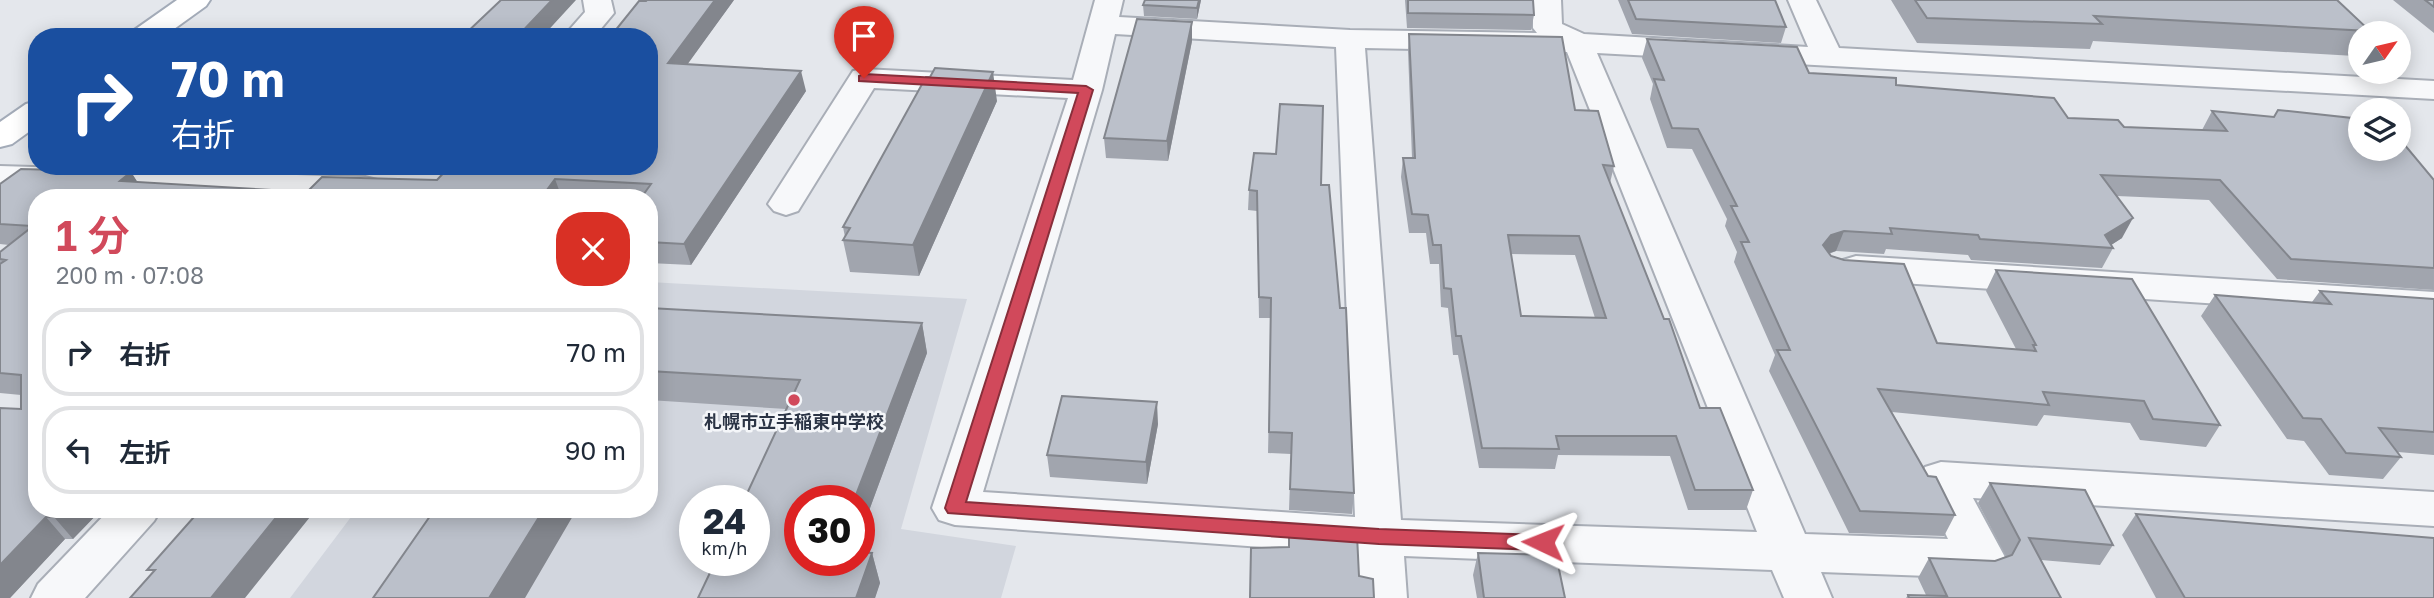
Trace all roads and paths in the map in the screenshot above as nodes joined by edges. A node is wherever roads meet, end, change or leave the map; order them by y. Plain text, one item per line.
1 (196, 0) edge
2 (597, 0) edge
3 (1547, 0) edge
4 (1802, 0) edge
5 (1105, 13) edge
6 (157, 28) edge
7 (586, 28) edge
8 (1350, 39) junction
9 (1578, 43) junction
10 (1827, 55) junction
11 (2412, 79) edge
12 (1086, 90) junction
13 (2430, 94) edge
14 (28, 117) edge
15 (0, 137) edge
16 (0, 176) edge
17 (395, 188) edge
18 (786, 204) dead end
19 (1837, 267) edge
20 (2434, 305) edge
21 (2434, 509) edge
22 (130, 518) edge
23 (1379, 537) junction
24 (1788, 550) junction
25 (55, 598) edge
26 (1383, 598) edge
27 (1808, 598) edge

1 - 6 main road
2 - 7 street
3 - 9 street
4 - 10 street
5 - 8 street
5 - 12 street
8 - 9 street
8 - 23 street
9 - 10 street
9 - 24 street
10 - 13 street
11 - 13 street
12 - 18 street
12 - 23 street
14 - 15 main road
16 - 17 street
19 - 20 street
21 - 24 street
22 - 25 street
23 - 24 street
23 - 26 street
24 - 27 street

